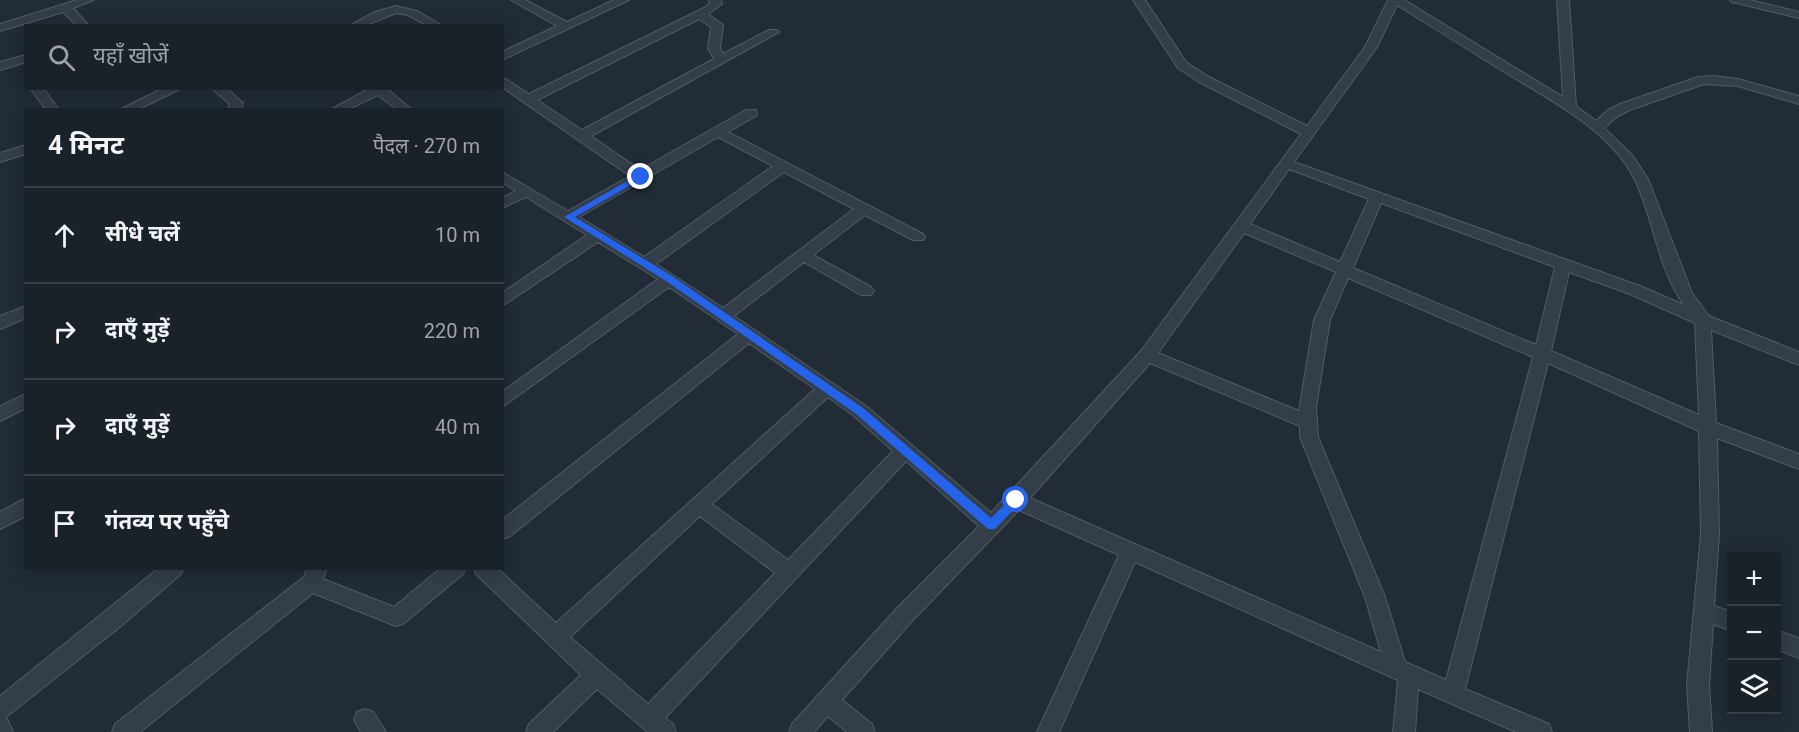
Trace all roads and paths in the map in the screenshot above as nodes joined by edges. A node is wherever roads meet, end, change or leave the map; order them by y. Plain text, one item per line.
1 (88, 0) edge
2 (517, 0) edge
3 (623, 0) edge
4 (715, 0) edge
5 (1138, 0) edge
6 (1395, 0) edge
7 (1563, 0) edge
8 (1736, 0) edge
9 (1795, 0) edge
10 (65, 7) junction
11 (699, 14) junction
12 (1795, 14) edge
13 (82, 24) edge
14 (358, 24) edge
15 (434, 24) edge
16 (567, 27) junction
17 (0, 28) edge
18 (773, 32) dead end
19 (504, 56) edge
20 (21, 60) edge
21 (721, 61) junction
22 (0, 66) edge
23 (504, 82) edge
24 (37, 90) edge
25 (166, 90) edge
26 (221, 90) edge
27 (376, 90) edge
28 (379, 90) edge
29 (150, 93) edge
30 (529, 99) junction
31 (1799, 100) edge
32 (1570, 107) junction
33 (51, 108) edge
34 (128, 108) edge
35 (233, 108) edge
36 (340, 108) edge
37 (403, 108) edge
38 (751, 113) dead end
39 (1596, 128) junction
40 (718, 132) junction
41 (1308, 132) junction
42 (582, 136) junction
43 (24, 150) edge
44 (0, 158) edge
45 (1287, 165) junction
46 (783, 166) junction
47 (504, 177) edge
48 (641, 177) junction
49 (526, 190) junction
50 (1377, 196) junction
51 (504, 203) edge
52 (864, 208) junction
53 (568, 217) junction
54 (1241, 226) junction
55 (597, 235) junction
56 (918, 237) dead end
57 (802, 255) junction
58 (645, 264) junction
59 (1563, 264) junction
60 (1344, 270) junction
61 (669, 279) junction
62 (866, 291) dead end
63 (504, 300) edge
64 (24, 312) edge
65 (723, 316) junction
66 (1703, 319) junction
67 (0, 323) edge
68 (1722, 327) junction
69 (749, 334) junction
70 (1799, 350) edge
71 (1542, 354) junction
72 (1147, 355) junction
73 (1799, 359) edge
74 (827, 388) junction
75 (504, 399) edge
76 (24, 401) edge
77 (0, 414) edge
78 (1308, 423) junction
79 (1708, 427) junction
80 (905, 450) junction
81 (1799, 462) edge
82 (1016, 500) junction
83 (699, 505) junction
84 (24, 508) edge
85 (0, 521) edge
86 (992, 525) junction
87 (504, 529) edge
88 (1130, 551) junction
89 (172, 570) edge
90 (454, 570) edge
91 (485, 570) edge
92 (789, 572) junction
93 (314, 576) edge
94 (1704, 610) junction
95 (1727, 620) edge
96 (555, 637) junction
97 (1781, 641) edge
98 (1799, 648) edge
99 (1403, 671) junction
100 (596, 675) junction
101 (1454, 692) junction
102 (827, 701) junction
103 (0, 710) edge
104 (0, 725) edge
105 (657, 726) edge
106 (2, 732) edge
107 (123, 732) edge
108 (537, 732) edge
109 (800, 732) edge
110 (864, 732) edge
111 (1047, 732) edge
112 (1404, 732) edge
113 (1541, 732) edge
114 (1701, 732) edge

1 - 10 street
2 - 16 street
3 - 16 street
4 - 11 street
5 - 41 street
6 - 32 street
6 - 41 street
7 - 32 street
8 - 12 street
9 - 12 street
10 - 13 street
10 - 17 street
11 - 21 street
11 - 30 street
14 - 15 street
16 - 19 street
18 - 21 street
20 - 22 street
21 - 42 street
23 - 30 street
24 - 33 street
25 - 29 street
26 - 35 street
27 - 36 street
28 - 37 street
29 - 34 street
30 - 42 street
31 - 39 street
32 - 39 street
38 - 40 street
39 - 66 street
40 - 46 street
40 - 48 street
41 - 45 street
42 - 48 street
43 - 44 street
45 - 50 street
45 - 54 street
46 - 52 street
46 - 58 street
47 - 49 street
48 - 53 street
49 - 51 street
49 - 53 street
50 - 59 street
50 - 60 street
52 - 56 street
52 - 57 street
53 - 55 street
54 - 60 street
54 - 72 street
55 - 58 street
55 - 63 street
57 - 62 street
57 - 65 street
58 - 61 street
59 - 66 street
59 - 71 street
60 - 71 street
60 - 78 street
61 - 65 street
61 - 75 street
64 - 67 street
65 - 69 street
66 - 68 street
66 - 79 street
68 - 70 street
68 - 73 street
69 - 74 street
69 - 87 street
71 - 79 street
71 - 101 street
72 - 78 street
72 - 82 street
74 - 80 street
74 - 83 street
76 - 77 street
78 - 99 street
79 - 81 street
79 - 94 street
80 - 86 street
80 - 92 street
82 - 86 street
82 - 88 street
83 - 92 street
83 - 96 street
84 - 85 street
86 - 102 street
88 - 99 street
88 - 111 street
89 - 103 street
90 - 93 street
91 - 96 street
92 - 105 street
93 - 107 street
94 - 95 street
94 - 114 street
96 - 100 street
97 - 98 street
99 - 101 street
99 - 112 street
100 - 105 street
100 - 108 street
101 - 113 street
102 - 109 street
102 - 110 street
104 - 106 street

